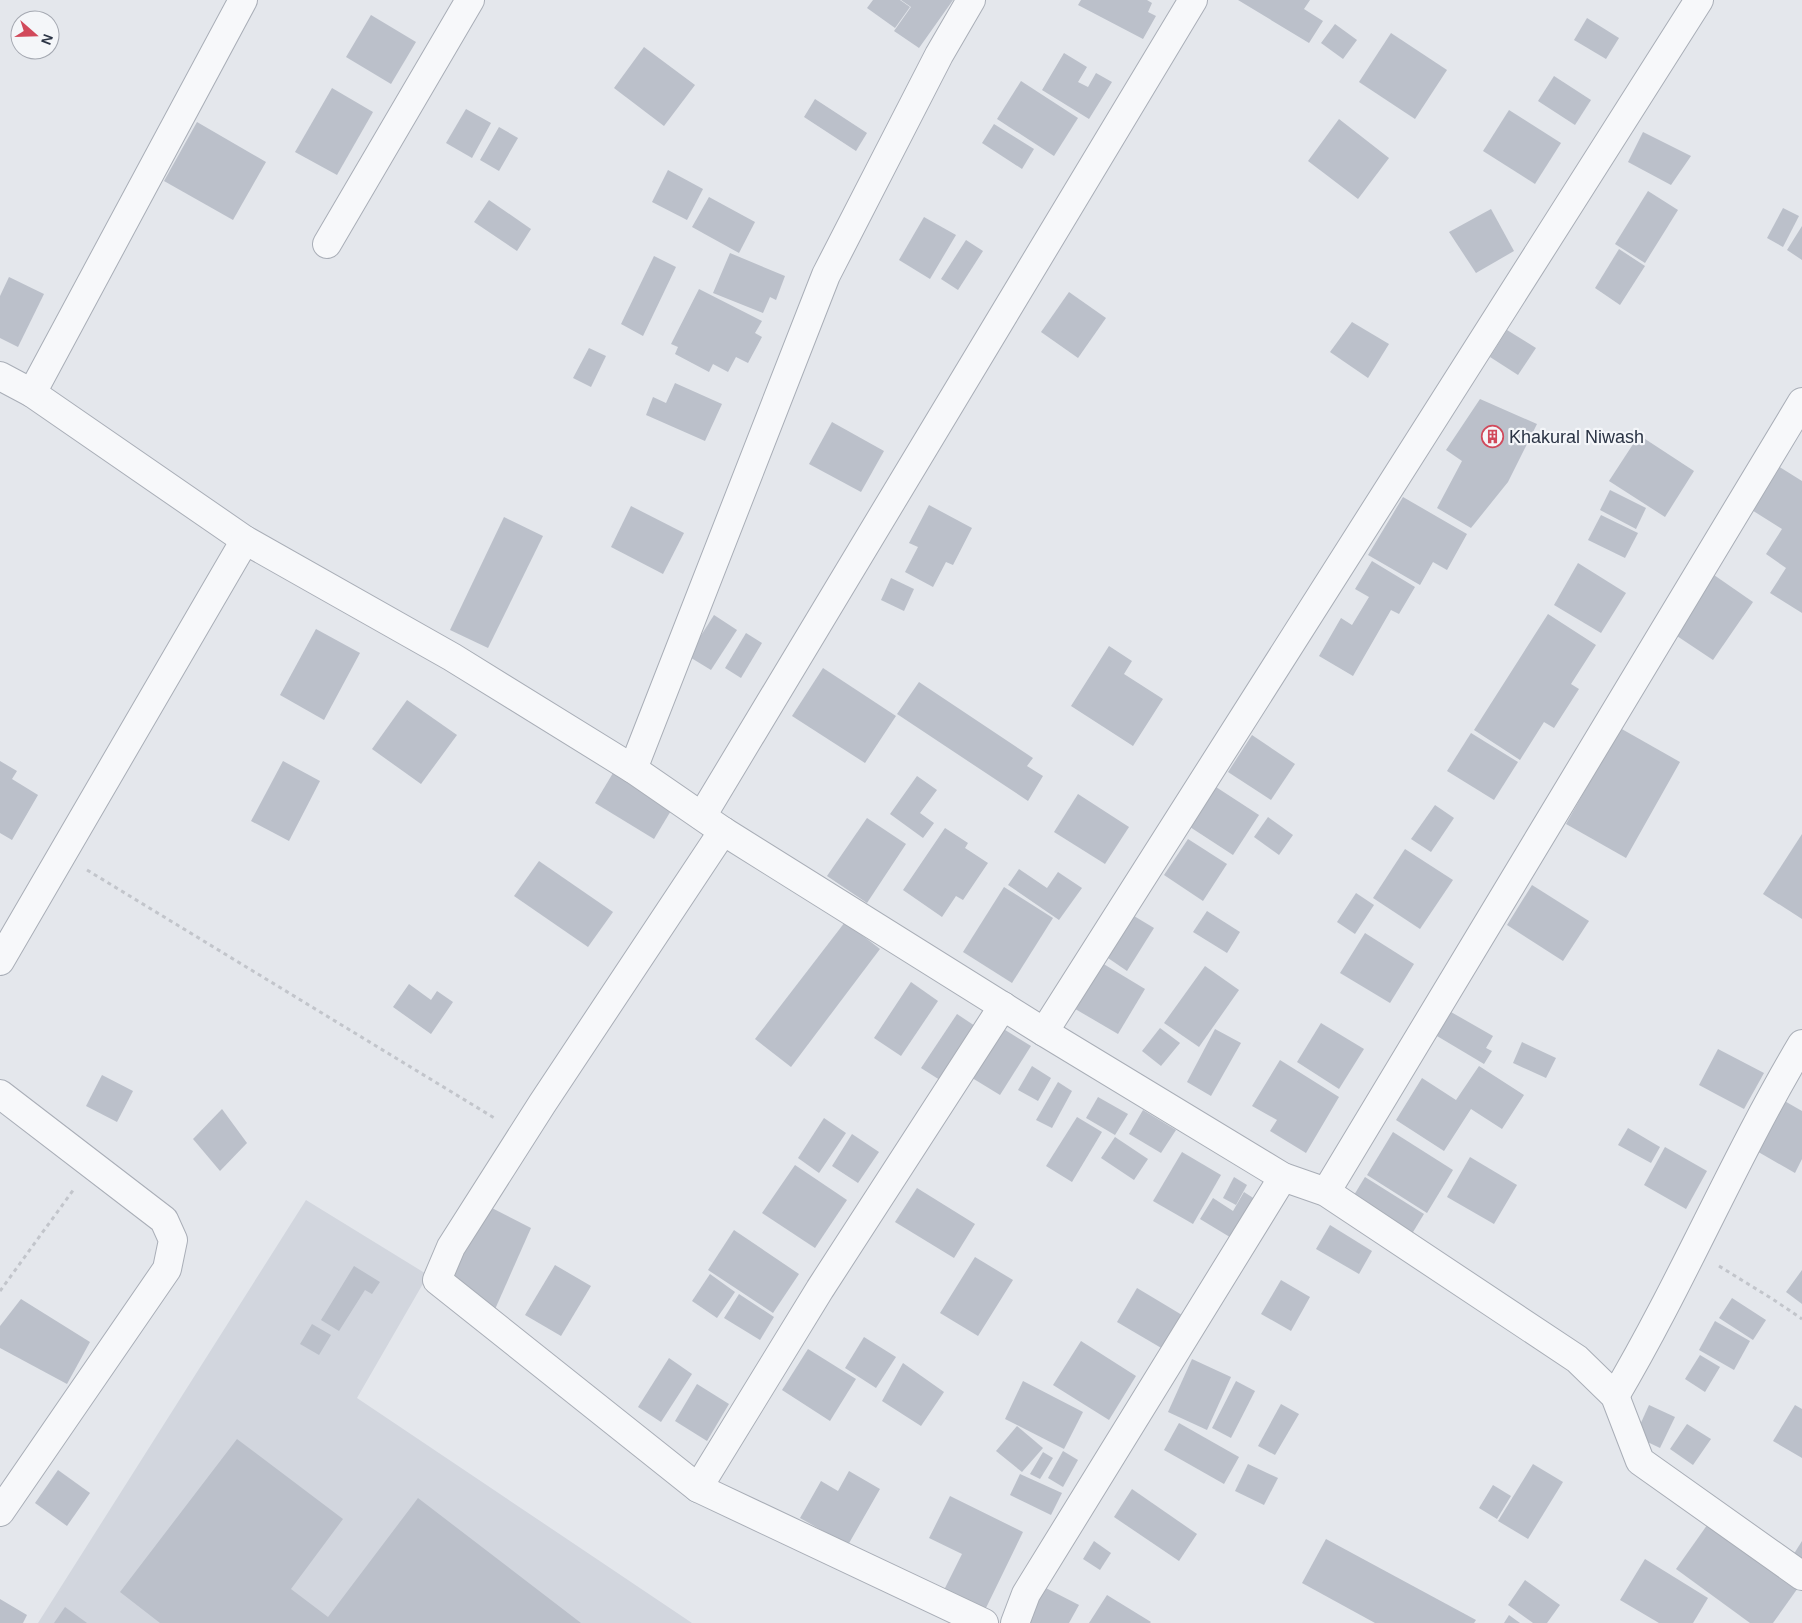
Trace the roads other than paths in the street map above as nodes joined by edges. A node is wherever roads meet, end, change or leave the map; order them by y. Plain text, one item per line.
1 (243, 0) edge
2 (470, 0) edge
3 (971, 0) edge
4 (1193, 0) edge
5 (1699, 0) edge
6 (327, 244) dead end
7 (0, 376) edge
8 (32, 393) junction
9 (1802, 402) edge
10 (245, 540) junction
11 (633, 769) junction
12 (712, 824) junction
13 (0, 961) edge
14 (1003, 1006) junction
15 (1044, 1032) junction
16 (1798, 1060) edge
17 (0, 1094) edge
18 (1283, 1177) junction
19 (1326, 1192) junction
20 (1615, 1396) junction
21 (698, 1488) junction
22 (0, 1512) edge
23 (1802, 1576) edge
24 (984, 1623) edge
25 (1015, 1623) edge

1 - 8 street
2 - 6 street
3 - 11 street
4 - 12 street
5 - 15 street
7 - 8 street
8 - 10 street
9 - 19 street
10 - 11 street
10 - 13 street
11 - 12 street
12 - 14 street
12 - 21 street
14 - 15 street
14 - 21 street
15 - 18 street
16 - 20 street
17 - 22 street
18 - 19 street
18 - 25 street
19 - 20 street
20 - 23 street
21 - 24 street

